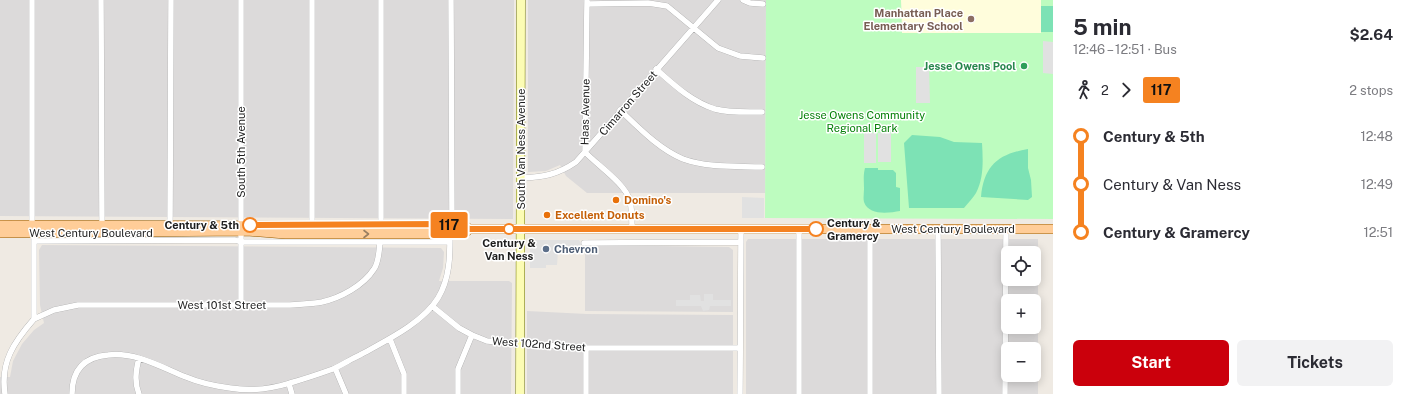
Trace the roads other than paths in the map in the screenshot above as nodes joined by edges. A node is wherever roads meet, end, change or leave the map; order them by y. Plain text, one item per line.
1 (32, 0) edge
2 (101, 0) edge
3 (171, 0) edge
4 (241, 0) edge
5 (312, 0) edge
6 (381, 0) edge
7 (451, 0) edge
8 (521, 0) edge
9 (718, 0) edge
10 (743, 0) edge
11 (587, 2) edge
12 (763, 4) dead end
13 (694, 28) junction
14 (763, 58) dead end
15 (656, 69) junction
16 (620, 110) junction
17 (762, 112) dead end
18 (585, 152) junction
19 (762, 167) dead end
20 (521, 178) junction
21 (170, 224) junction
22 (0, 225) edge
23 (102, 225) junction
24 (381, 225) junction
25 (312, 226) junction
26 (241, 229) junction
27 (521, 229) junction
28 (632, 229) junction
29 (741, 229) junction
30 (799, 229) junction
31 (870, 229) junction
32 (938, 229) junction
33 (1006, 229) junction
34 (1053, 229) edge
35 (0, 233) edge
36 (33, 233) junction
37 (451, 233) junction
38 (241, 242) junction
39 (380, 242) junction
40 (741, 242) junction
41 (584, 243) dead end
42 (241, 305) junction
43 (432, 306) junction
44 (34, 319) junction
45 (472, 335) junction
46 (390, 339) junction
47 (520, 343) junction
48 (586, 348) junction
49 (740, 348) junction
50 (139, 358) junction
51 (335, 368) junction
52 (2, 370) edge
53 (289, 384) junction
54 (242, 392) edge
55 (5, 394) edge
56 (72, 394) edge
57 (139, 394) edge
58 (292, 394) edge
59 (346, 394) edge
60 (404, 394) edge
61 (458, 394) edge
62 (520, 394) edge
63 (586, 394) edge
64 (740, 394) edge
65 (799, 394) edge
66 (870, 394) edge
67 (939, 394) edge
68 (1005, 394) edge

1 - 36 street
2 - 23 street
3 - 21 street
4 - 26 street, South 5th Avenue
5 - 25 street
6 - 24 street
7 - 37 street
8 - 20 street, South Van Ness Avenue
9 - 13 street, Cimarron Street
10 - 12 street
11 - 13 street
11 - 18 street, Haas Avenue
13 - 14 street
13 - 15 street, Cimarron Street
15 - 16 street, Cimarron Street
15 - 17 street
16 - 18 street, Cimarron Street
16 - 19 street
18 - 20 street, Cimarron Street
18 - 28 street, Haas Avenue
20 - 27 street, South Van Ness Avenue
21 - 23 main road, West Century Boulevard
21 - 26 main road, West Century Boulevard
22 - 36 main road, West Century Boulevard
23 - 36 main road, West Century Boulevard
24 - 25 main road, West Century Boulevard
24 - 37 main road, West Century Boulevard
25 - 26 main road, West Century Boulevard
26 - 36 main road, West Century Boulevard
26 -> 37 main road, West Century Boulevard
26 - 38 street, South 5th Avenue
27 - 28 main road, West Century Boulevard
27 - 37 main road, West Century Boulevard
27 - 47 street, South Van Ness Avenue
28 - 29 main road, West Century Boulevard
29 - 30 main road, West Century Boulevard
29 - 40 street
30 - 31 main road, West Century Boulevard
30 - 65 street
31 - 32 main road, West Century Boulevard
31 - 66 street
32 - 33 main road, West Century Boulevard
32 - 67 street
33 - 34 main road, West Century Boulevard
33 - 68 street
35 - 36 main road, West Century Boulevard
36 - 38 street, West Century Boulevard
36 - 44 street
37 - 39 street, West Century Boulevard
37 - 43 street
38 - 39 street, West Century Boulevard
38 - 42 street, South 5th Avenue
39 - 42 street, West 101st Street
40 - 41 street
40 - 49 street
42 - 44 street, West 101st Street
43 - 45 street, West 102nd Street
43 - 46 street
44 - 52 street
45 - 47 street, West 102nd Street
45 - 61 street
46 - 51 street
46 - 60 street
47 - 48 street, West 102nd Street
47 - 62 street, South Van Ness Avenue
48 - 49 street, West 102nd Street
48 - 63 street
49 - 64 street
50 - 54 street
50 - 56 street
50 - 57 street
51 - 53 street
51 - 59 street
52 - 55 street
53 - 54 street
53 - 58 street

